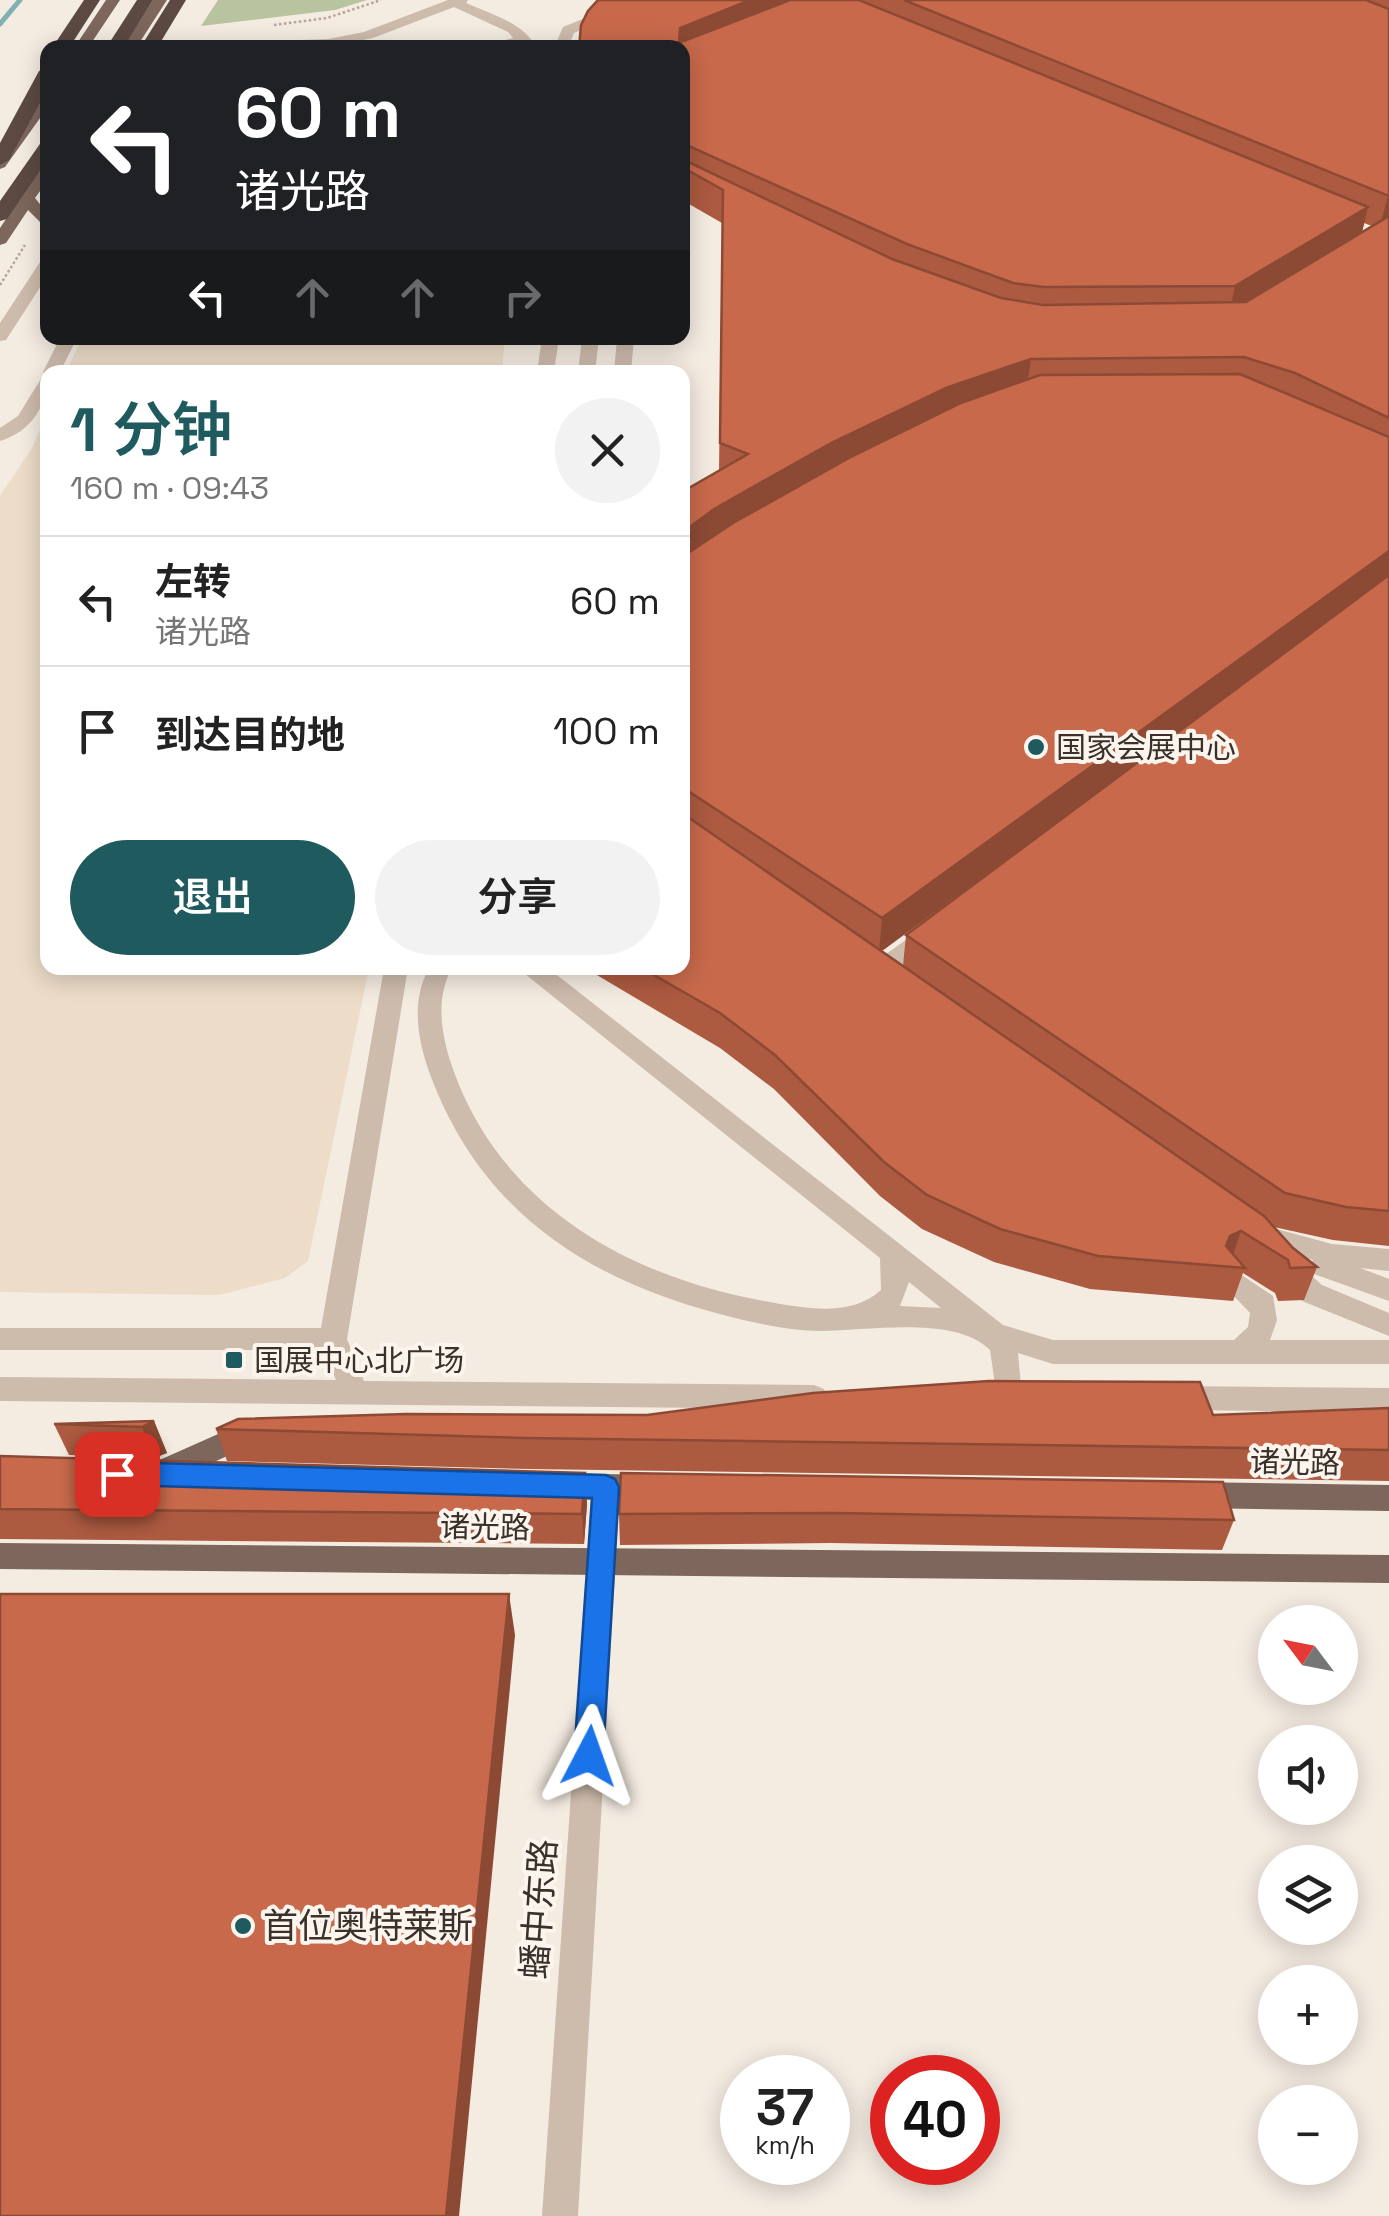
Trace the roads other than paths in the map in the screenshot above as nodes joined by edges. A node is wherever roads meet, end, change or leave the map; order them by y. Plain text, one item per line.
1 (92, 0) edge
2 (113, 0) edge
3 (124, 0) edge
4 (145, 0) edge
5 (160, 0) edge
6 (178, 0) edge
7 (642, 0) edge
8 (458, 2) edge
9 (572, 8) dead end
10 (614, 11) junction
11 (65, 40) edge
12 (87, 40) edge
13 (99, 40) edge
14 (119, 40) edge
15 (144, 40) edge
16 (342, 40) edge
17 (522, 40) edge
18 (564, 40) edge
19 (40, 86) edge
20 (40, 107) edge
21 (40, 125) edge
22 (0, 162) edge
23 (40, 162) edge
24 (40, 167) edge
25 (0, 183) edge
26 (27, 198) junction
27 (40, 215) edge
28 (0, 216) edge
29 (0, 240) edge
30 (40, 274) edge
31 (0, 336) edge
32 (40, 395) edge
33 (26, 419) junction
34 (0, 436) edge
35 (0, 456) edge
36 (953, 914) edge
37 (395, 975) edge
38 (435, 975) edge
39 (543, 975) edge
40 (906, 988) edge
41 (1232, 1217) edge
42 (1264, 1239) junction
43 (892, 1252) junction
44 (1389, 1260) edge
45 (1231, 1279) edge
46 (1389, 1290) edge
47 (858, 1318) junction
48 (1389, 1325) edge
49 (994, 1334) junction
50 (0, 1339) edge
51 (333, 1339) junction
52 (1238, 1352) junction
53 (1389, 1352) edge
54 (0, 1390) edge
55 (355, 1393) junction
56 (1007, 1397) edge
57 (1141, 1398) edge
58 (1389, 1400) edge
59 (841, 1401) joint
60 (704, 1424) edge
61 (277, 1429) edge
62 (215, 1477) edge
63 (529, 1486) edge
64 (606, 1487) junction
65 (685, 1488) edge
66 (1163, 1494) edge
67 (1389, 1498) edge
68 (0, 1556) edge
69 (601, 1564) junction
70 (1389, 1569) edge
71 (560, 2216) edge

1 - 11 highway
2 - 12 main road
3 - 13 highway
4 - 14 highway
5 - 15 main road
6 - 15 highway
7 - 10 street
8 - 16 street
8 - 17 street
9 - 10 street
10 - 18 street
19 - 22 highway
20 - 22 main road
21 - 25 highway
23 - 28 highway
24 - 26 main road
26 - 27 main road
26 - 29 main road
30 - 31 street
32 - 33 street
33 - 34 street
33 - 35 street
36 - 40 street
37 - 51 street
38 - 47 street
39 - 43 street
41 - 42 street
42 - 44 street
42 - 46 street
42 - 48 street
43 - 47 street
43 - 49 street
45 - 52 street
47 - 49 street
49 - 52 street
49 - 56 street
50 - 51 street
51 - 55 street
52 - 53 street
54 - 55 street
55 - 59 street
57 - 58 street
59 - 60 main road
61 - 62 main road
63 - 64 main road, 诸光路
64 - 65 main road, 诸光路
64 - 69 street, 蟠中东路
66 - 67 main road, 诸光路
68 - 69 main road, 诸光路
69 - 70 main road, 诸光路
69 - 71 street, 蟠中东路

